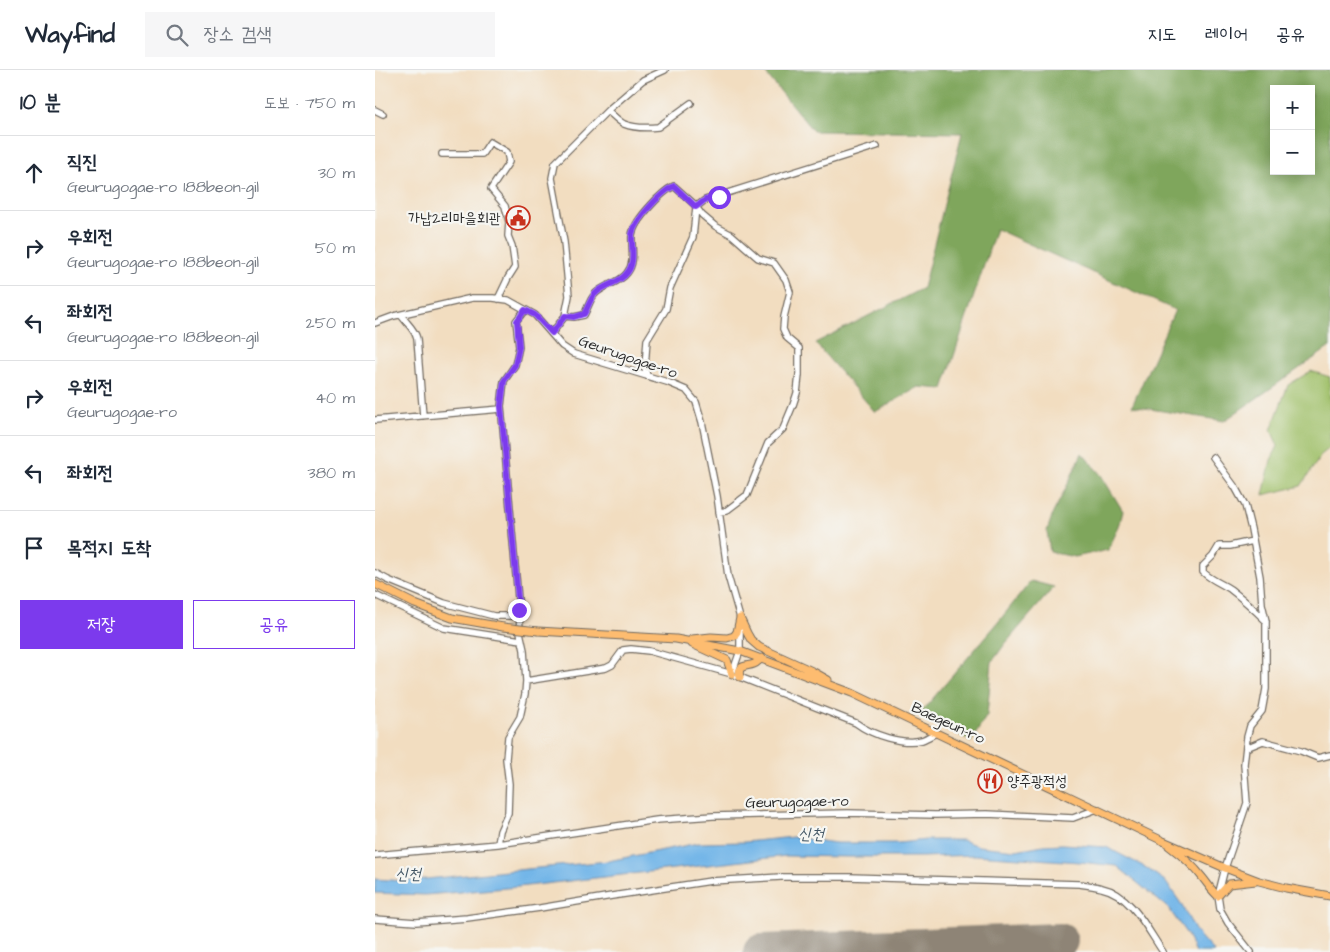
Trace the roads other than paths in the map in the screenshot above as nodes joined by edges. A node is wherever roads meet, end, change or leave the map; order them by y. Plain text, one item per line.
1 (665, 70) edge
2 (691, 103) dead end
3 (375, 110) edge
4 (608, 111) junction
5 (383, 114) dead end
6 (877, 146) dead end
7 (443, 154) dead end
8 (696, 207) junction
9 (498, 299) junction
10 (525, 310) junction
11 (401, 315) junction
12 (565, 316) junction
13 (375, 323) edge
14 (552, 333) junction
15 (647, 376) junction
16 (501, 409) junction
17 (423, 416) junction
18 (375, 420) edge
19 (1213, 457) dead end
20 (719, 512) junction
21 (1253, 540) junction
22 (375, 573) edge
23 (375, 584) edge
24 (375, 595) edge
25 (519, 616) junction
26 (740, 618) junction
27 (1266, 621) junction
28 (521, 640) junction
29 (683, 640) junction
30 (740, 651) junction
31 (762, 658) junction
32 (732, 674) junction
33 (740, 677) junction
34 (526, 681) junction
35 (852, 693) junction
36 (936, 732) junction
37 (1246, 748) junction
38 (1330, 755) edge
39 (1097, 809) junction
40 (1163, 840) junction
41 (498, 844) junction
42 (375, 855) edge
43 (1225, 868) junction
44 (1259, 881) junction
45 (1218, 896) junction
46 (1330, 896) edge
47 (375, 919) edge
48 (1163, 952) edge
49 (1251, 952) edge

1 - 4 street
2 - 4 street
3 - 5 street
4 - 12 street
6 - 8 street
7 - 9 street
8 - 12 street
8 - 15 street
8 - 20 street
9 - 10 street, Geurugogae-ro
9 - 11 street, Geurugogae-ro
10 - 14 street, Geurugogae-ro
10 - 16 street
11 - 13 street, Geurugogae-ro
11 - 17 street
12 - 14 street
14 - 15 street, Geurugogae-ro
15 - 20 street, Geurugogae-ro
16 - 17 street
16 - 25 street
17 - 18 street
19 - 21 street
20 - 26 street, Geurugogae-ro
21 - 27 street
21 - 27 street
22 - 25 street
23 - 29 main road, Baegeun-ro, bridge
24 - 28 street
25 - 28 street
26 - 29 main road
26 - 30 street, Geurugogae-ro
26 - 35 main road
27 - 37 street
28 - 34 street
29 - 30 main road, Baegeun-ro
29 - 32 main road
30 - 31 main road, Baegeun-ro
30 - 32 street, Geurugogae-ro
31 - 33 main road
31 - 35 main road, Baegeun-ro
32 - 33 street
32 - 34 street
33 - 36 street
34 - 41 street
35 - 36 main road, Baegeun-ro
36 - 39 main road, Baegeun-ro
37 - 38 street
37 - 43 street
39 - 40 main road, Baegeun-ro
39 - 41 street, Geurugogae-ro
40 - 43 main road, Baegeun-ro
40 - 45 main road
41 - 42 street, Geurugogae-ro
43 - 44 main road, Baegeun-ro
43 - 45 street
44 - 45 main road
44 - 46 main road, Baegeun-ro
45 - 49 street
47 - 48 street

